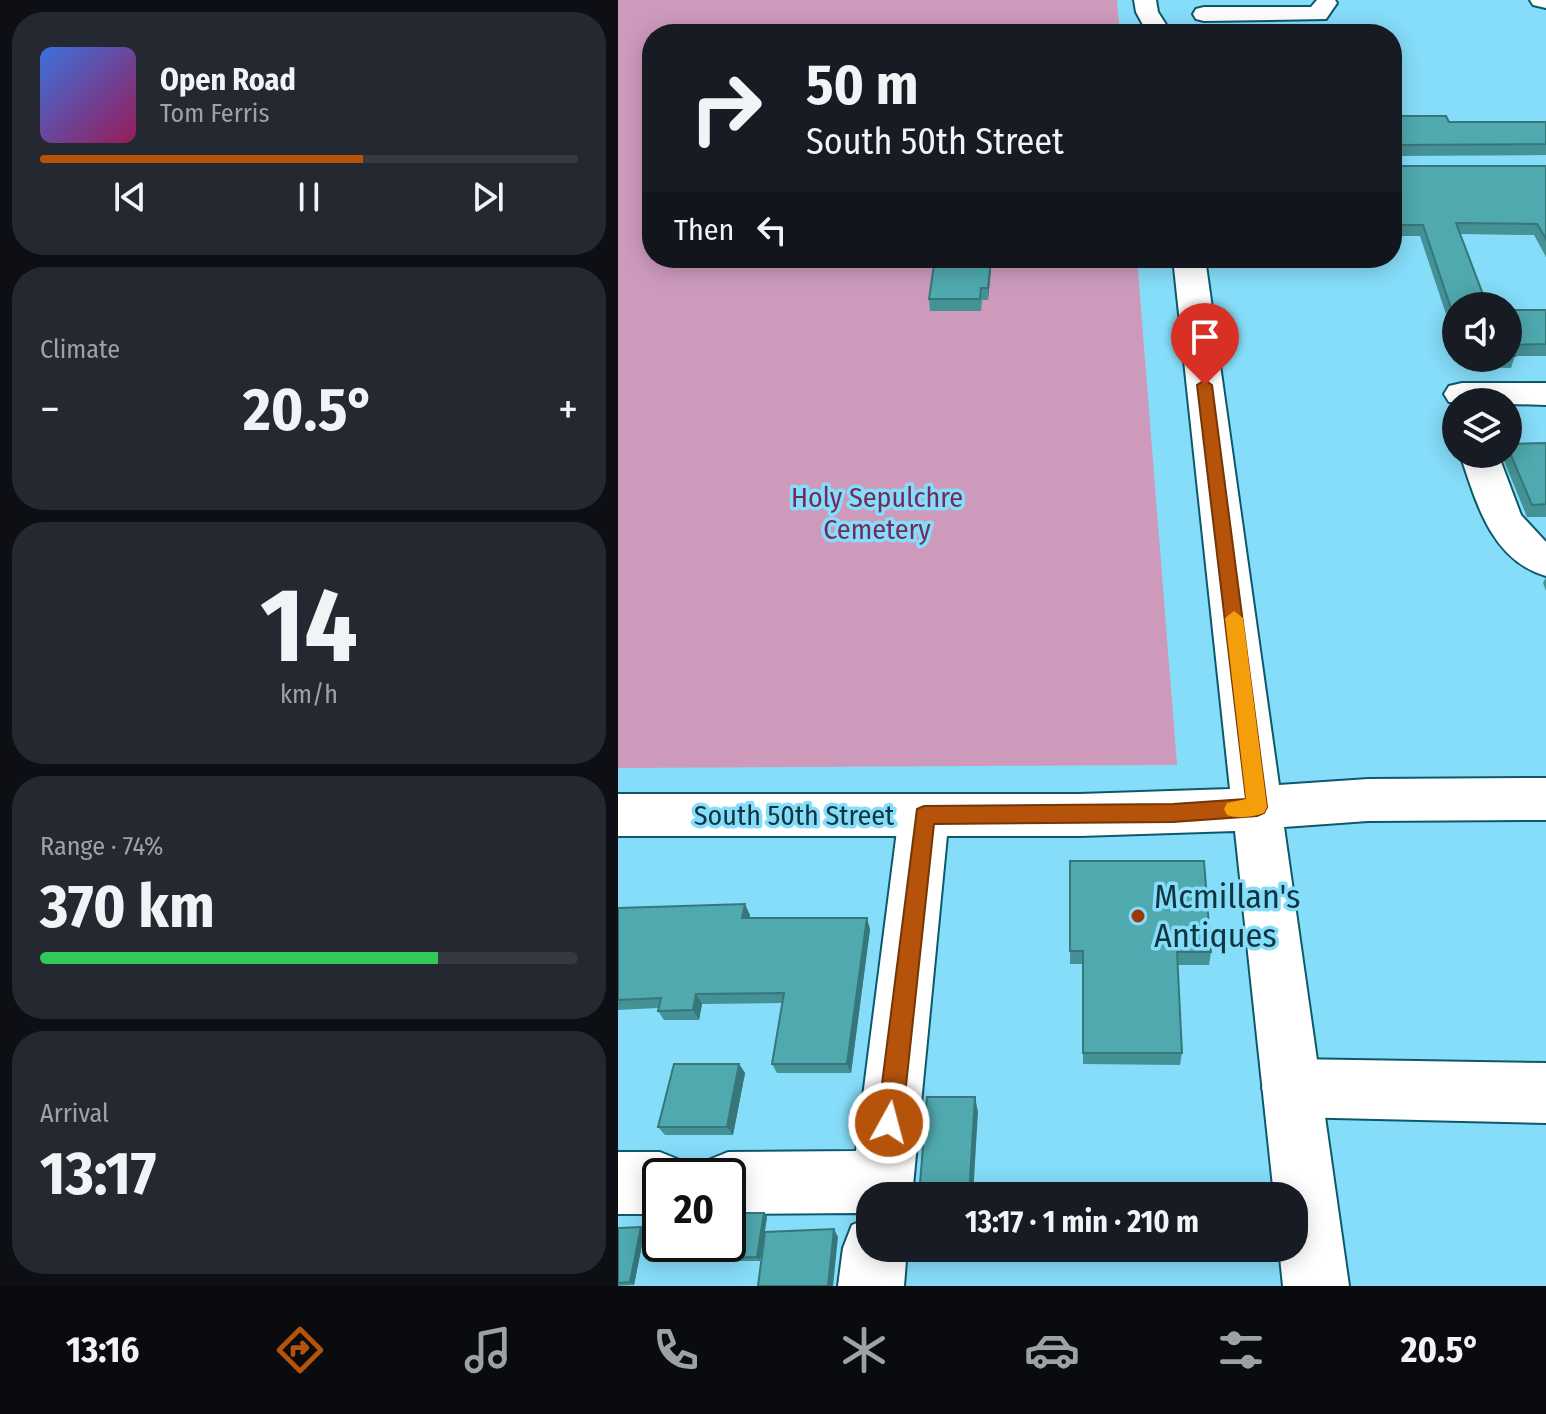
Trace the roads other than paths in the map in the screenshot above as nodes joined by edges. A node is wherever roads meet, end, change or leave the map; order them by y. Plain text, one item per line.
1 (1145, 0) edge
2 (1325, 3) edge
3 (1204, 14) dead end
4 (1161, 24) edge
5 (1190, 268) edge
6 (1546, 394) edge
7 (1522, 395) edge
8 (1484, 468) edge
9 (1546, 561) edge
10 (1546, 799) edge
11 (1257, 807) junction
12 (618, 815) edge
13 (924, 815) junction
14 (1291, 1088) junction
15 (1546, 1093) edge
16 (883, 1182) edge
17 (618, 1183) edge
18 (642, 1183) edge
19 (746, 1184) edge
20 (856, 1188) edge
21 (874, 1262) edge
22 (871, 1286) edge
23 (1316, 1286) edge

1 - 4 main road
2 - 3 main road
5 - 11 main road
6 - 7 main road
8 - 9 main road
10 - 11 main road, South 50th Street
11 - 13 main road, South 50th Street
11 - 14 main road
12 - 13 main road, South 50th Street
13 - 16 main road
14 - 15 main road
14 - 23 main road
17 - 18 main road
19 - 20 main road
21 - 22 main road

